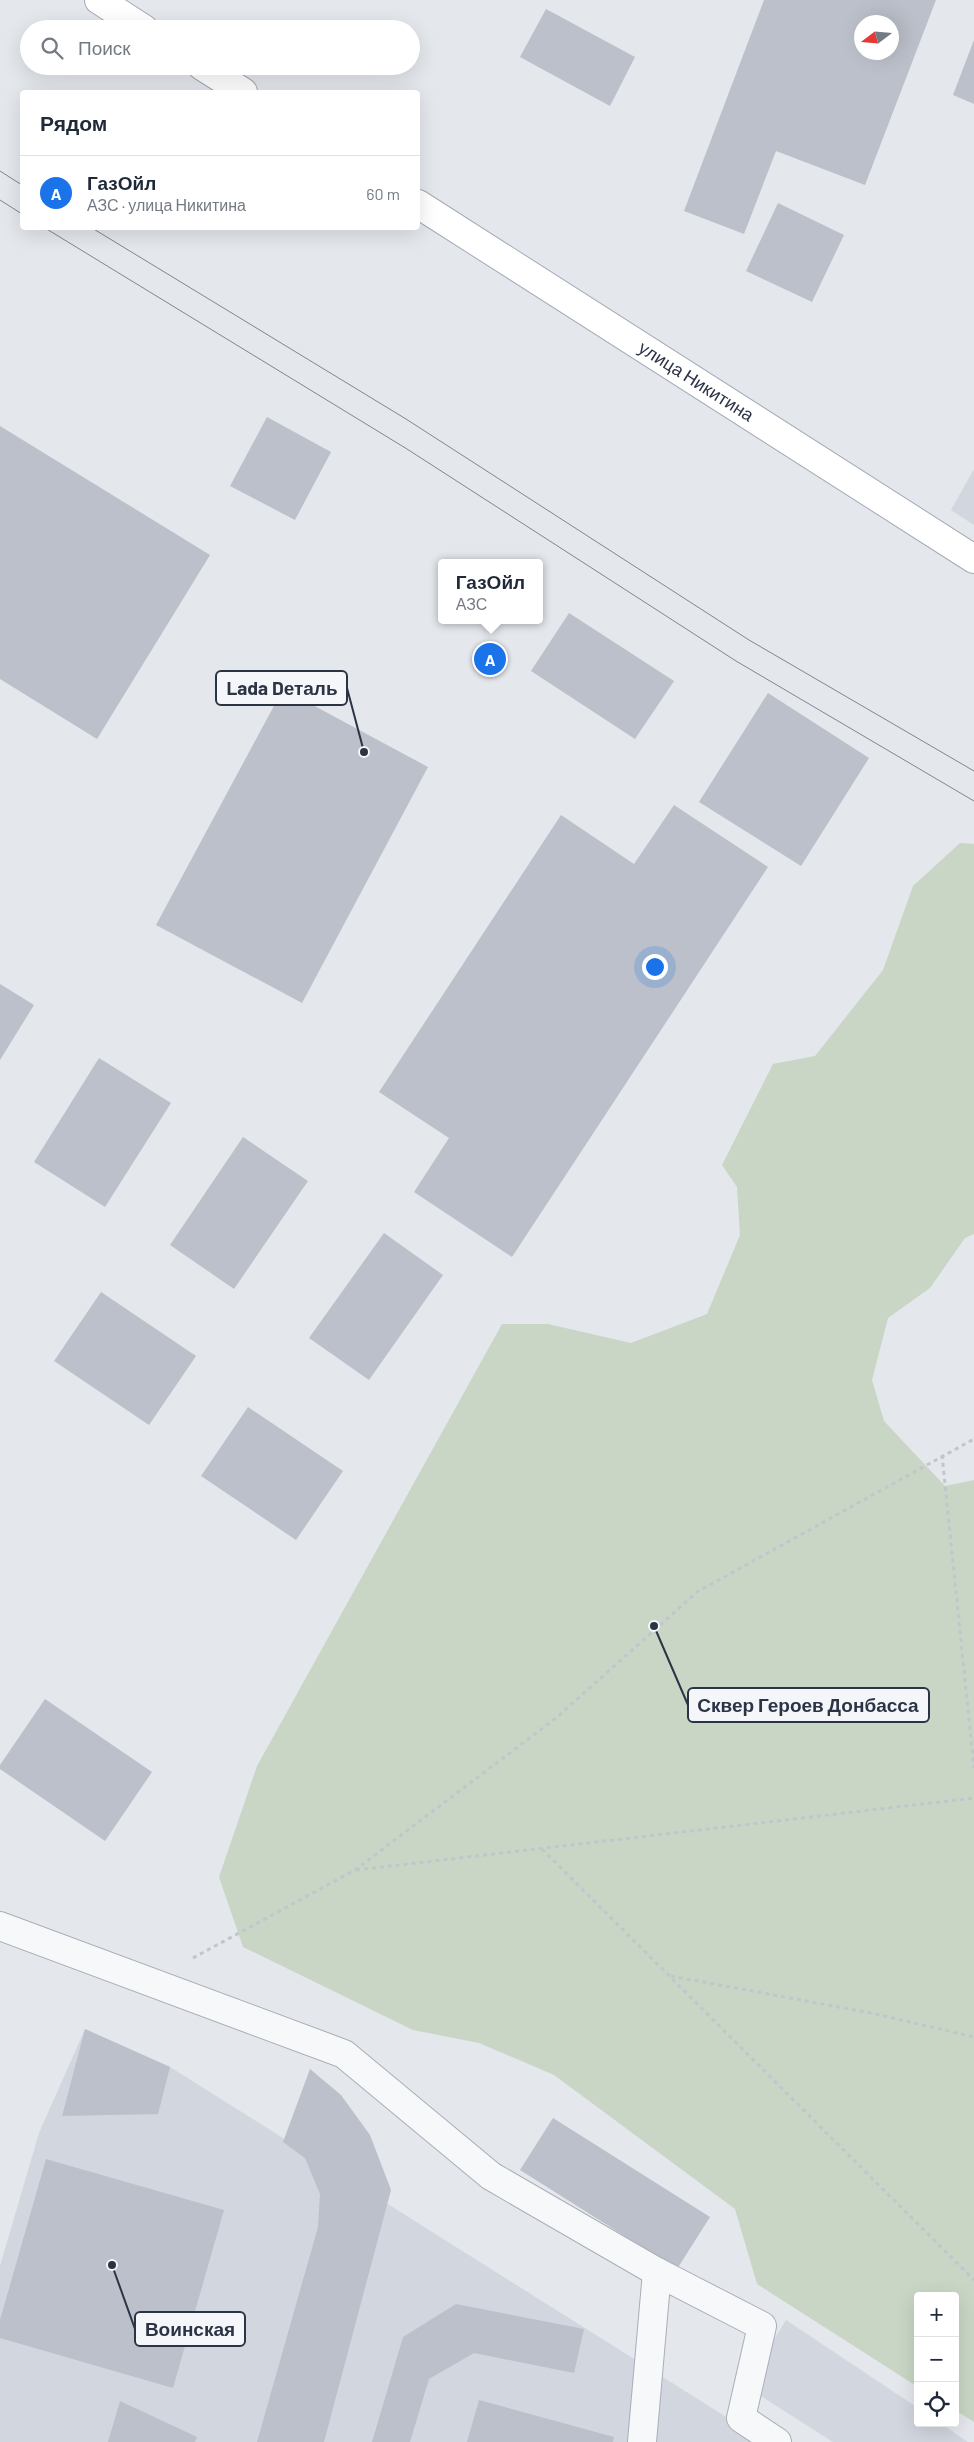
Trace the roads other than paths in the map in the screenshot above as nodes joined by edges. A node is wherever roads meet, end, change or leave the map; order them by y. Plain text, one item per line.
1 (99, 0) edge
2 (130, 20) edge
3 (217, 75) edge
4 (241, 90) edge
5 (420, 205) edge
6 (974, 559) edge
7 (0, 1926) edge
8 (657, 2272) junction
9 (642, 2442) edge
10 (777, 2442) edge

1 - 2 main road
3 - 4 main road
5 - 6 main road, улица Никитина
7 - 8 lane
8 - 9 lane
8 - 10 lane

